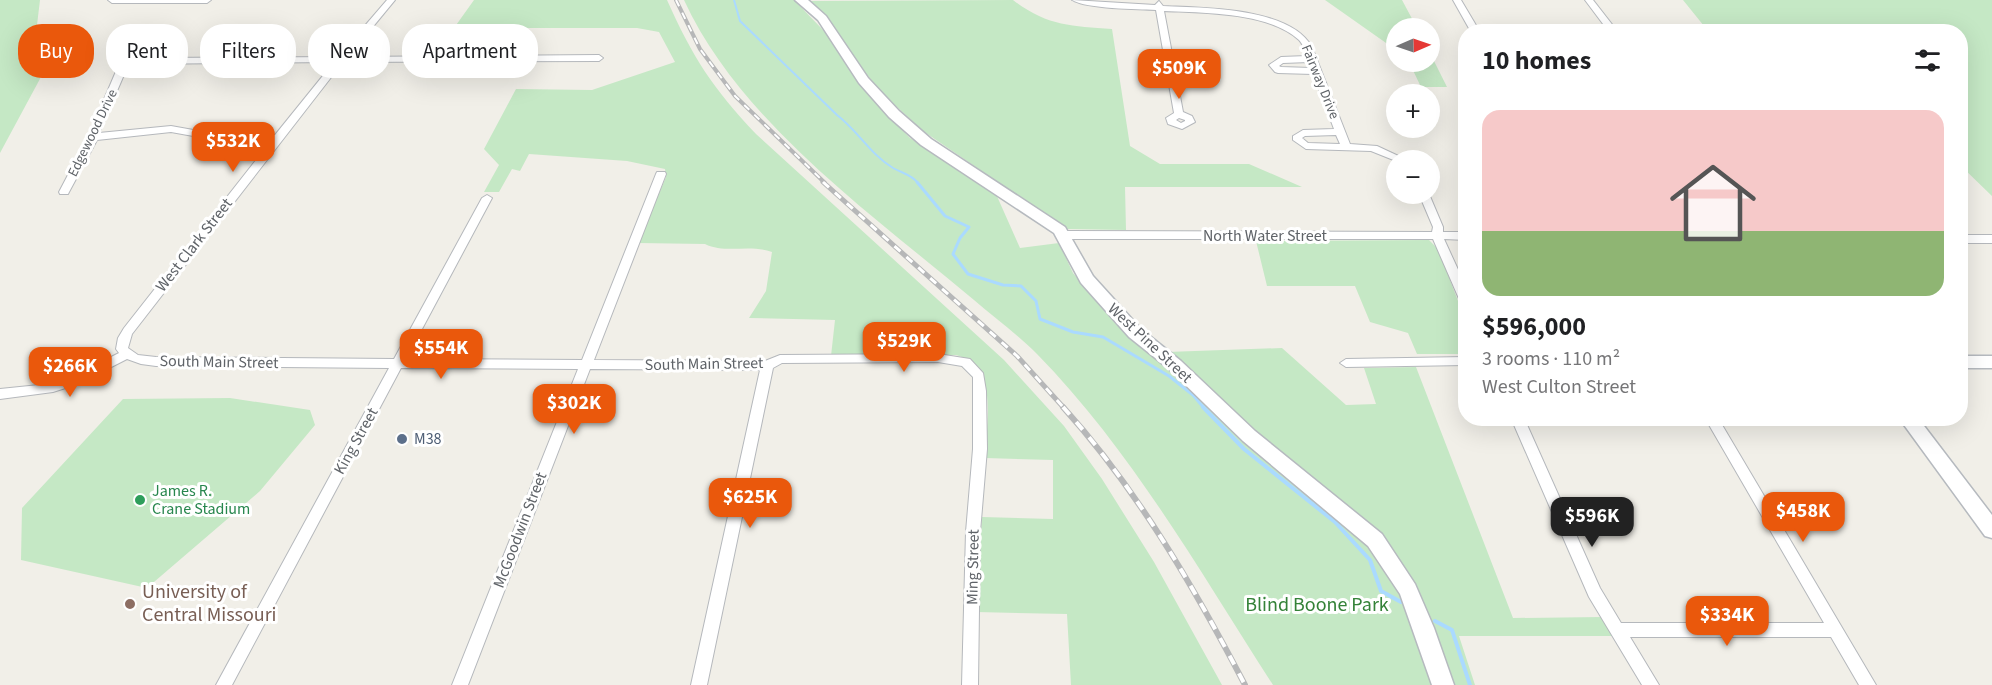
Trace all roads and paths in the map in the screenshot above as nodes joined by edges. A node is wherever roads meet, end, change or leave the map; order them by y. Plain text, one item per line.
1 (112, 0) edge
2 (207, 0) edge
3 (391, 0) edge
4 (801, 0) edge
5 (1076, 0) edge
6 (1457, 0) edge
7 (1589, 0) edge
8 (1158, 4) junction
9 (372, 24) edge
10 (1471, 24) edge
11 (1608, 24) edge
12 (599, 58) dead end
13 (308, 59) edge
14 (390, 59) edge
15 (1312, 59) junction
16 (1316, 71) junction
17 (328, 78) edge
18 (1179, 114) dead end
19 (1340, 132) junction
20 (93, 137) junction
21 (278, 138) junction
22 (1345, 145) junction
23 (1386, 153) edge
24 (661, 174) dead end
25 (64, 192) dead end
26 (487, 198) dead end
27 (1428, 204) edge
28 (1064, 235) junction
29 (1437, 236) junction
30 (1458, 236) edge
31 (1968, 239) edge
32 (1992, 239) edge
33 (1458, 283) edge
34 (127, 354) junction
35 (1458, 361) edge
36 (1968, 362) edge
37 (1992, 362) edge
38 (1346, 363) dead end
39 (397, 364) junction
40 (584, 366) junction
41 (767, 366) junction
42 (0, 394) edge
43 (1521, 426) edge
44 (1716, 426) edge
45 (1914, 426) edge
46 (980, 449) joint
47 (1992, 530) edge
48 (1618, 630) junction
49 (1836, 630) junction
50 (224, 685) edge
51 (460, 685) edge
52 (699, 685) edge
53 (970, 685) edge
54 (1443, 685) edge
55 (1651, 685) edge
56 (1868, 685) edge

1 - 2 street
3 - 9 street, West Clark Street
4 - 28 street, West Pine Street
5 - 8 street, Fairway Drive
6 - 10 street
7 - 11 street
8 - 15 street, Fairway Drive
8 - 18 street
12 - 14 street
13 - 20 street, Edgewood Drive
15 - 16 street, Fairway Drive
15 - 16 street
16 - 19 street, Fairway Drive
17 - 21 street, West Clark Street
19 - 22 street, Fairway Drive
19 - 22 street
20 - 21 street
20 - 25 street, Edgewood Drive
21 - 34 street, West Clark Street
22 - 23 street
24 - 40 street, McGoodwin Street
26 - 39 street, King Street
27 - 29 street
28 - 29 street, North Water Street
28 - 54 street, West Pine Street
29 - 30 street, North Water Street
29 - 33 street
31 - 32 street
34 - 39 street, South Main Street
34 - 42 street
35 - 38 street
36 - 37 street
39 - 40 street, South Main Street
39 - 50 street, King Street
40 - 41 street, South Main Street
40 - 51 street, McGoodwin Street
41 - 46 street, South Main Street
41 - 52 street
43 - 48 street
44 - 49 street
45 - 47 street
46 - 53 street, Ming Street
48 - 49 street
48 - 55 street
49 - 56 street

